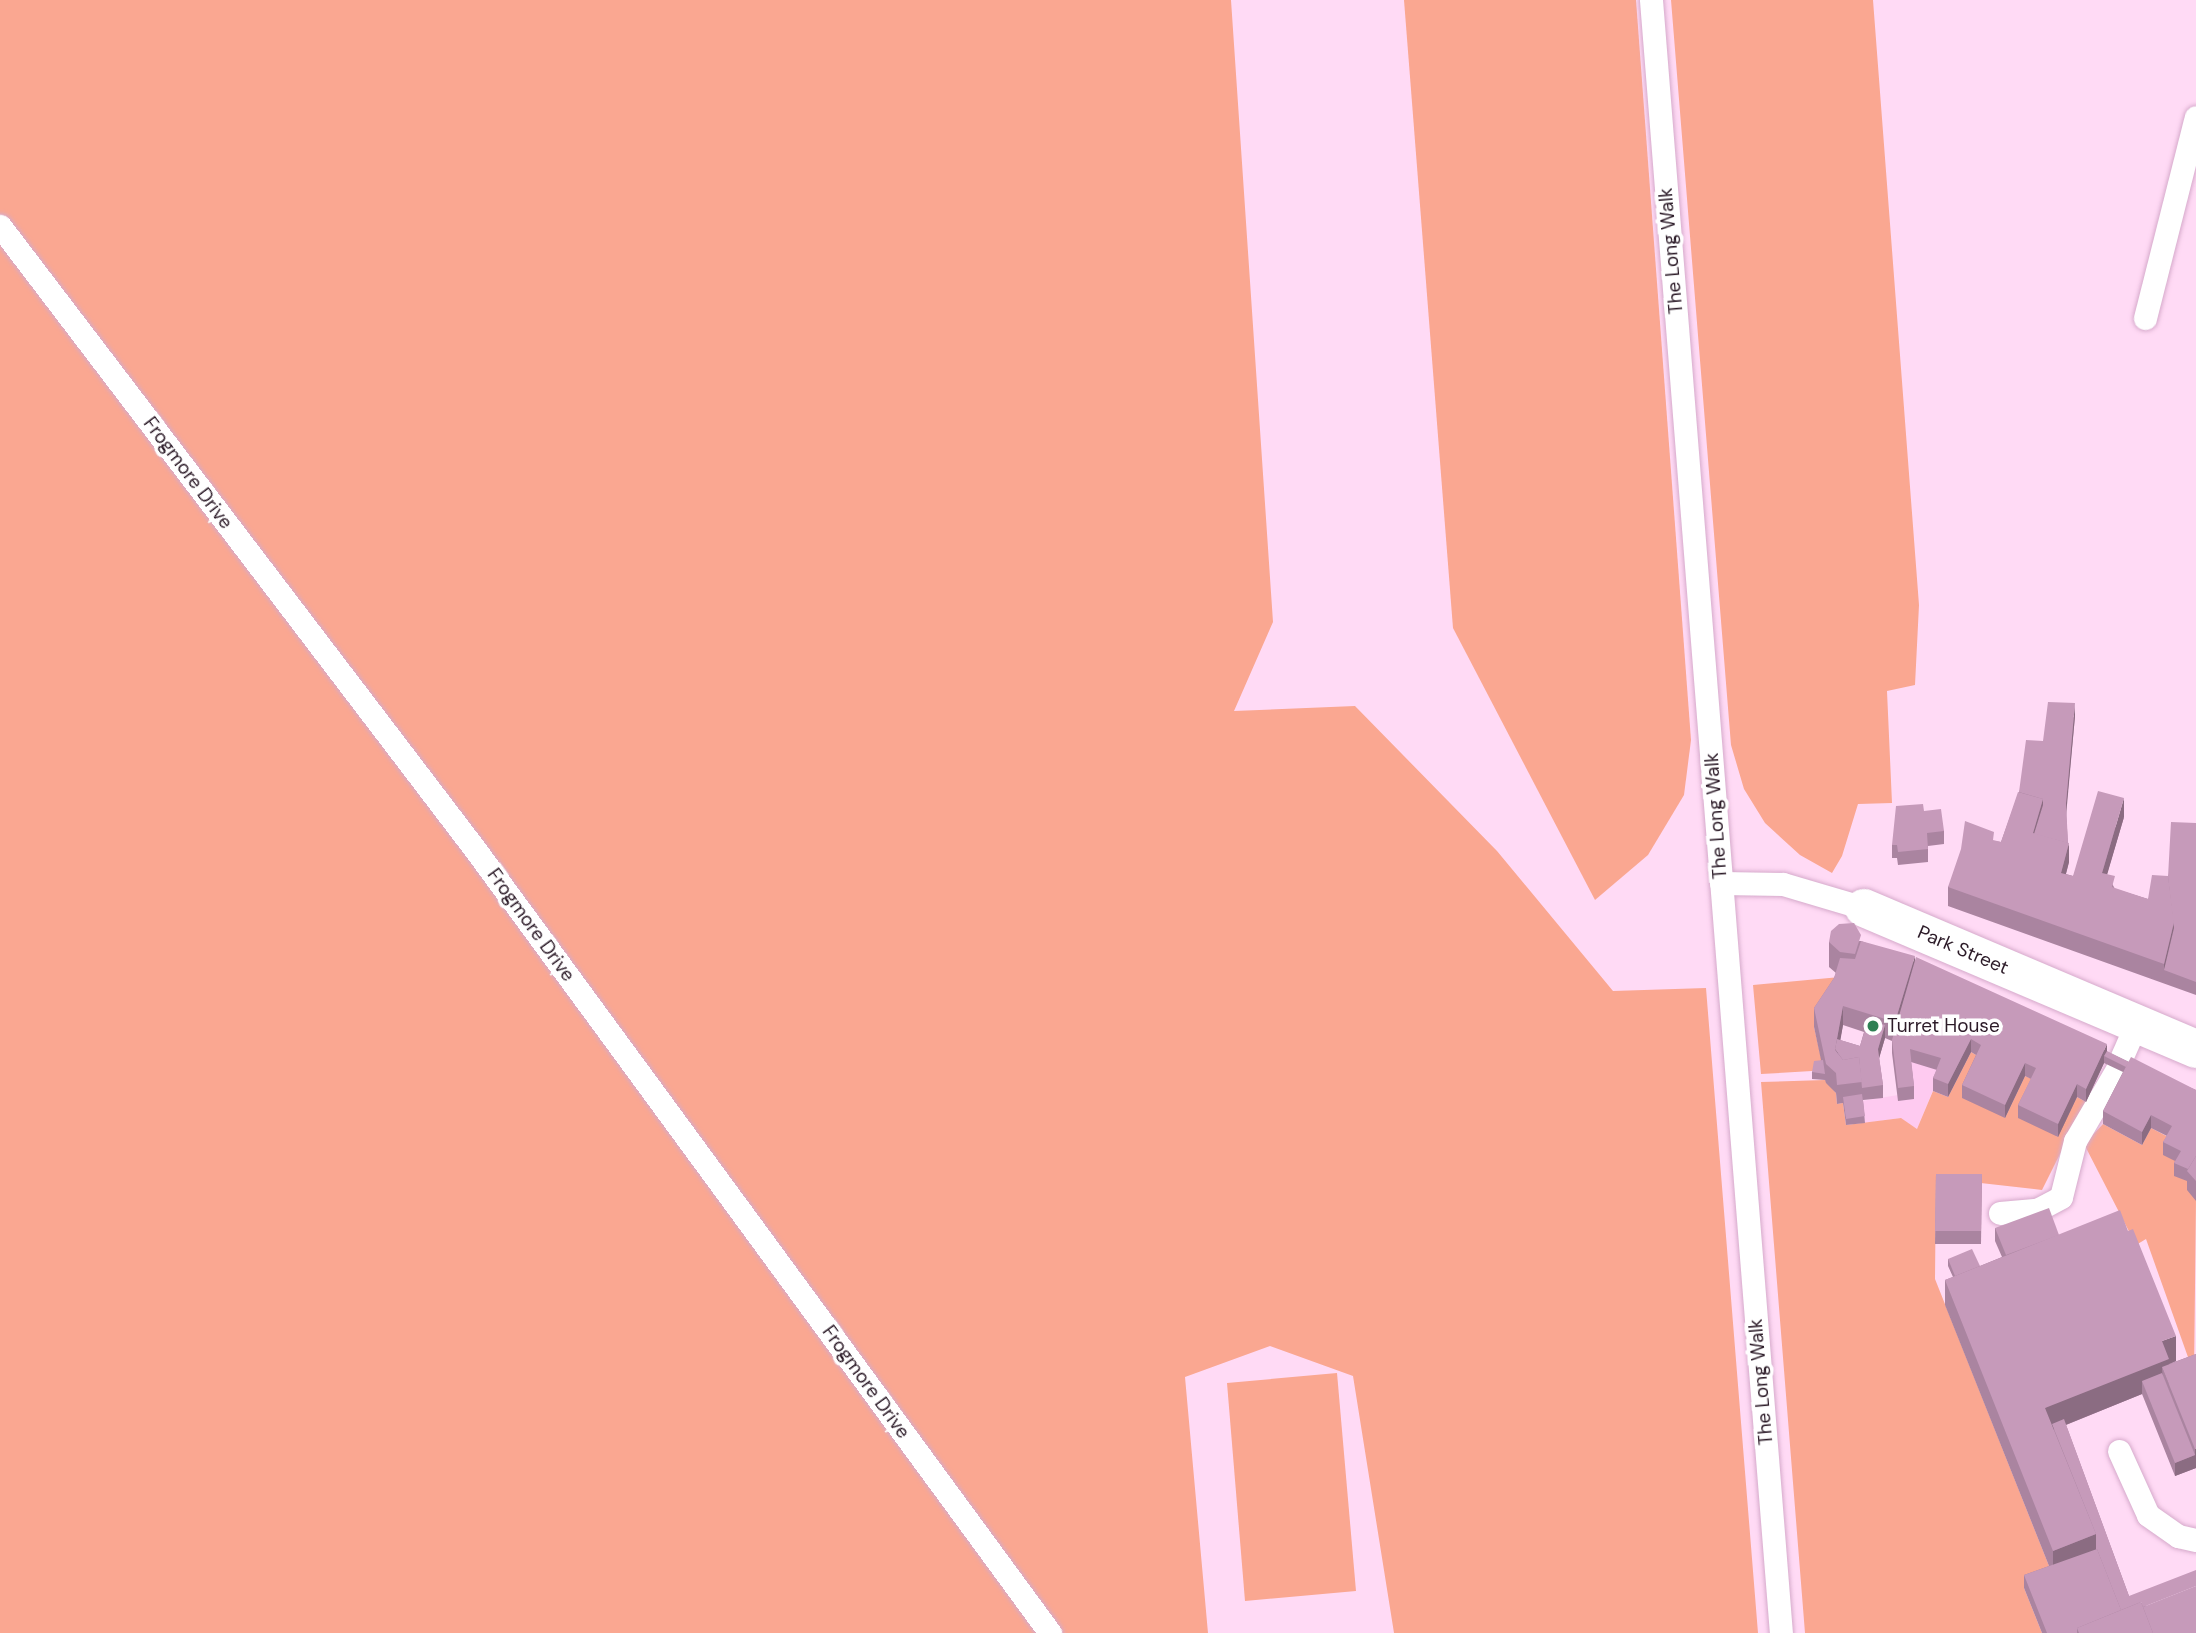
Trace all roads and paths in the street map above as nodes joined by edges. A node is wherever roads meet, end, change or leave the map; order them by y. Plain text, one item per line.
1 (1651, 0) edge
2 (2196, 117) edge
3 (0, 226) edge
4 (2145, 318) dead end
5 (1721, 883) junction
6 (1864, 908) joint
7 (2137, 1022) junction
8 (2196, 1049) edge
9 (2000, 1213) dead end
10 (2119, 1451) dead end
11 (2196, 1541) edge
12 (1050, 1633) edge
13 (1782, 1633) edge

1 - 5 lane, The Long Walk
2 - 4 lane
3 - 12 lane, Frogmore Drive
5 - 6 lane, Park Street
5 - 13 lane, The Long Walk
6 - 7 street, Park Street
7 - 8 street, Park Street
7 - 9 lane
10 - 11 lane

